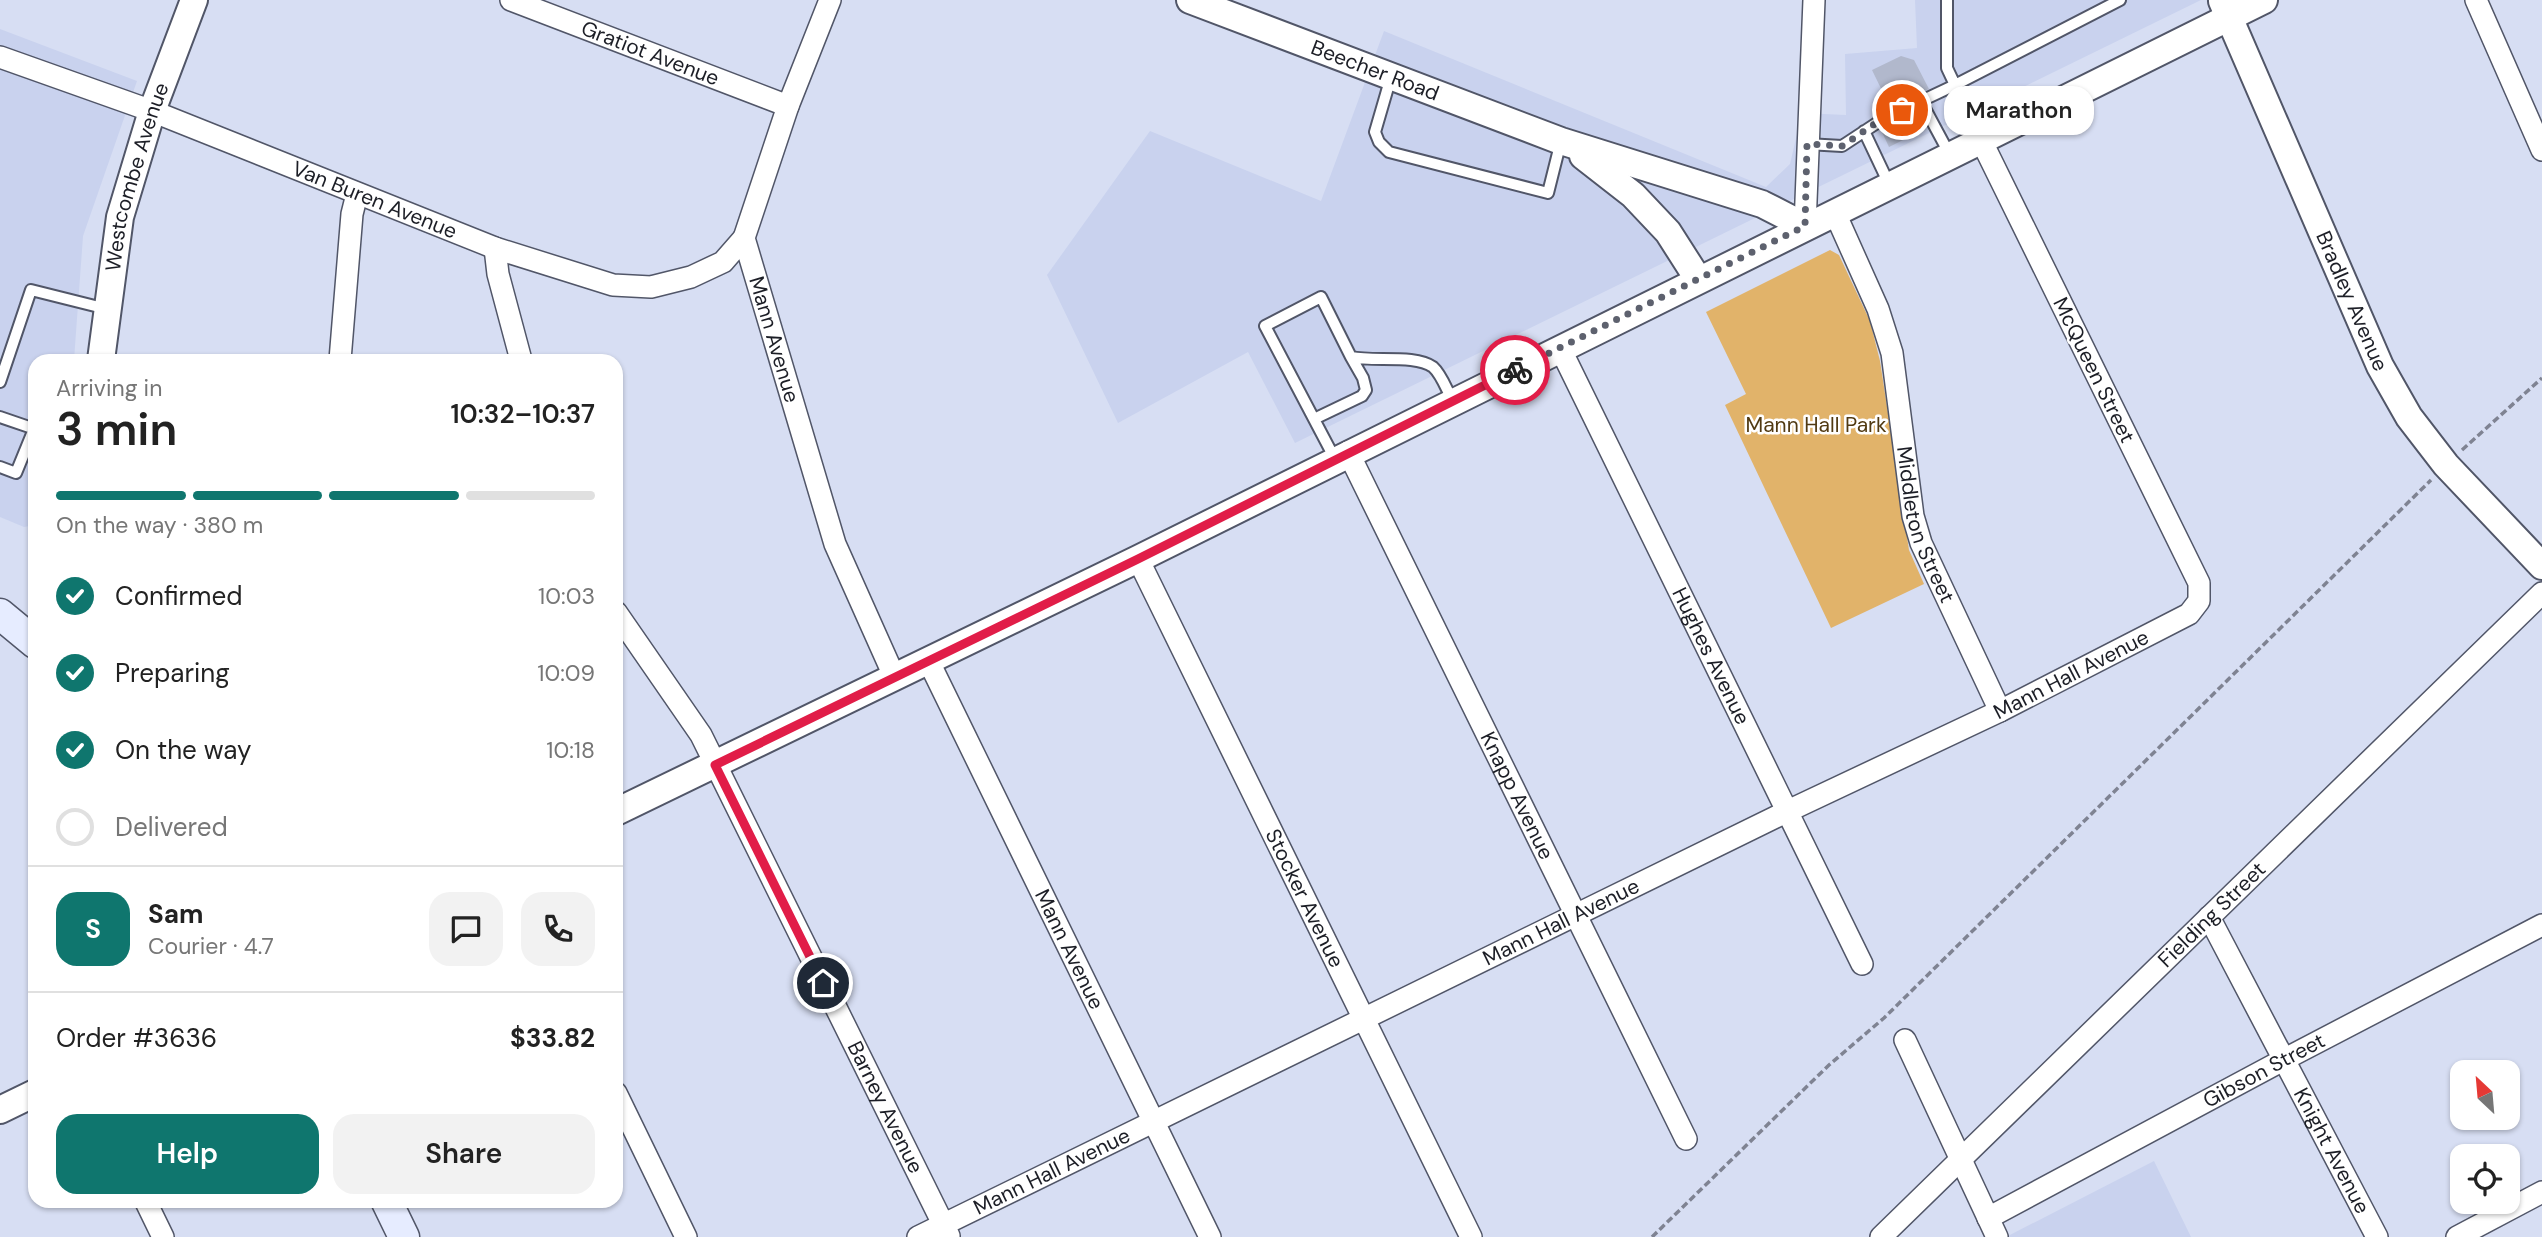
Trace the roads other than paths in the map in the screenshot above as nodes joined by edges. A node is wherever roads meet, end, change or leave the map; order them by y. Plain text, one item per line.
1 (194, 0) edge
2 (511, 0) edge
3 (830, 0) edge
4 (1190, 0) edge
5 (1814, 0) edge
6 (1947, 0) edge
7 (2120, 0) edge
8 (2264, 0) edge
9 (2476, 0) edge
10 (2225, 8) edge
11 (0, 57) edge
12 (1391, 77) junction
13 (1955, 85) junction
14 (1921, 101) junction
15 (788, 106) junction
16 (152, 111) junction
17 (1864, 131) junction
18 (1980, 140) junction
19 (1561, 141) junction
20 (1807, 144) junction
21 (2542, 149) edge
22 (1950, 155) junction
23 (1890, 186) junction
24 (357, 194) junction
25 (1835, 213) junction
26 (1805, 226) junction
27 (744, 238) junction
28 (495, 248) junction
29 (1698, 279) junction
30 (107, 309) junction
31 (1560, 348) junction
32 (102, 354) edge
33 (340, 354) edge
34 (519, 354) edge
35 (1352, 357) junction
36 (0, 382) edge
37 (1453, 401) junction
38 (0, 417) edge
39 (1314, 419) junction
40 (28, 427) edge
41 (28, 444) edge
42 (1342, 456) junction
43 (0, 467) edge
44 (1138, 559) junction
45 (2542, 566) edge
46 (2542, 593) edge
47 (2199, 601) joint
48 (0, 614) edge
49 (623, 622) edge
50 (28, 637) edge
51 (928, 660) junction
52 (894, 676) junction
53 (2000, 711) junction
54 (715, 765) junction
55 (623, 808) edge
56 (1788, 811) junction
57 (1575, 915) junction
58 (2209, 917) junction
59 (2542, 925) edge
60 (1862, 964) dead end
61 (1364, 1019) junction
62 (1905, 1040) dead end
63 (2285, 1059) junction
64 (28, 1096) edge
65 (623, 1107) edge
66 (0, 1110) edge
67 (1154, 1122) junction
68 (1686, 1139) dead end
69 (1960, 1160) junction
70 (2542, 1192) edge
71 (149, 1208) edge
72 (390, 1208) edge
73 (1993, 1228) edge
74 (947, 1231) edge
75 (163, 1237) edge
76 (404, 1237) edge
77 (686, 1237) edge
78 (918, 1237) edge
79 (1210, 1237) edge
80 (1471, 1237) edge
81 (1881, 1237) edge
82 (2377, 1237) edge
83 (2457, 1237) edge

1 - 16 street, Westcombe Avenue
2 - 15 street, Gratiot Avenue
3 - 15 street
4 - 12 street, Beecher Road
5 - 20 street
6 - 13 lane
7 - 13 lane
8 - 10 street
9 - 21 street
10 - 18 street
10 - 45 street, Bradley Avenue
11 - 16 street, Van Buren Avenue
12 - 19 street, Beecher Road
12 - 19 lane
13 - 14 lane
13 - 18 lane
14 - 17 lane
14 - 22 lane
15 - 27 street
16 - 24 street, Van Buren Avenue
16 - 30 street, Westcombe Avenue
17 - 20 lane
17 - 23 lane
18 - 22 street
18 - 47 street, McQueen Street
19 - 26 street, Beecher Road
19 - 29 street, Beecher Road
20 - 26 street
22 - 23 street
23 - 25 street
24 - 28 street, Van Buren Avenue
24 - 33 street
25 - 26 street
25 - 53 street, Middleton Street
26 - 29 street
27 - 28 street, Van Buren Avenue
27 - 52 street, Mann Avenue
28 - 34 street
29 - 31 street
30 - 32 street, Westcombe Avenue
30 - 36 lane
31 - 37 street
31 - 56 street, Hughes Avenue
35 - 37 lane
35 - 39 lane
35 - 39 lane
37 - 42 street
38 - 40 lane
39 - 42 lane
41 - 43 lane
42 - 44 street
42 - 57 street, Knapp Avenue
44 - 51 street
44 - 61 street, Stocker Avenue
46 - 58 street, Fielding Street
47 - 53 street, Mann Hall Avenue
48 - 50 main road
49 - 54 street, Barney Avenue
51 - 52 street
51 - 67 street, Mann Avenue
52 - 54 street
53 - 56 street, Mann Hall Avenue
54 - 55 street
54 - 74 street, Barney Avenue
56 - 57 street, Mann Hall Avenue
56 - 60 street, Hughes Avenue
57 - 61 street, Mann Hall Avenue
57 - 68 street, Knapp Avenue
58 - 63 street, Knight Avenue
58 - 69 street, Fielding Street
59 - 63 street, Gibson Street
61 - 67 street, Mann Hall Avenue
61 - 80 street, Stocker Avenue
62 - 69 street
63 - 73 street, Gibson Street
63 - 82 street, Knight Avenue
64 - 66 street
65 - 77 street
67 - 74 street, Mann Hall Avenue
67 - 79 street, Mann Avenue
69 - 73 street
69 - 81 street, Fielding Street
70 - 83 street
71 - 75 street
72 - 76 main road
74 - 78 street, Mann Hall Avenue

